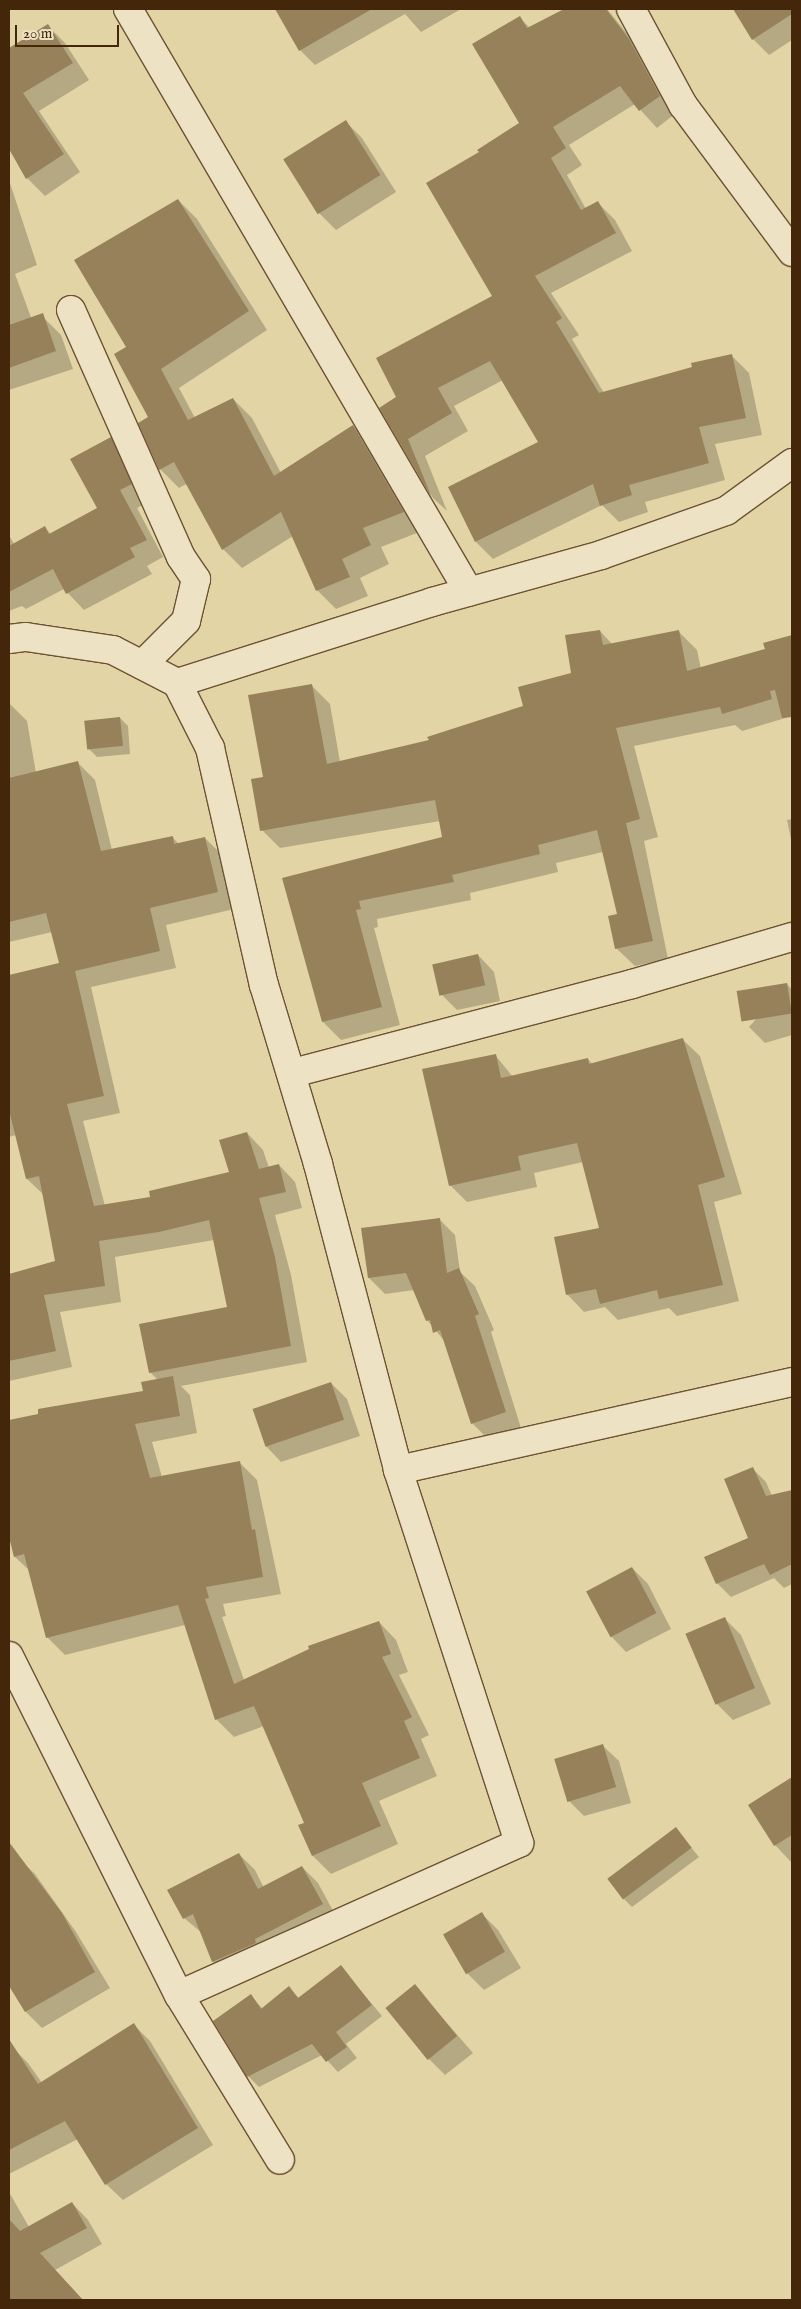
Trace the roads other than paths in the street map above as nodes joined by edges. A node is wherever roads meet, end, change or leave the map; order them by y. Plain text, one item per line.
1 (128, 9) edge
2 (631, 9) edge
3 (792, 252) edge
4 (71, 310) dead end
5 (792, 464) edge
6 (469, 592) junction
7 (9, 639) edge
8 (142, 665) junction
9 (177, 683) junction
10 (792, 937) edge
11 (293, 1073) junction
12 (792, 1382) edge
13 (398, 1470) junction
14 (9, 1656) edge
15 (179, 1995) junction
16 (280, 2160) dead end

1 - 6 street
2 - 3 street
4 - 8 street
5 - 6 street
6 - 9 street
7 - 8 street
8 - 9 street
9 - 11 street
10 - 11 street
11 - 13 street
12 - 13 street
13 - 15 street
14 - 15 street
15 - 16 street

